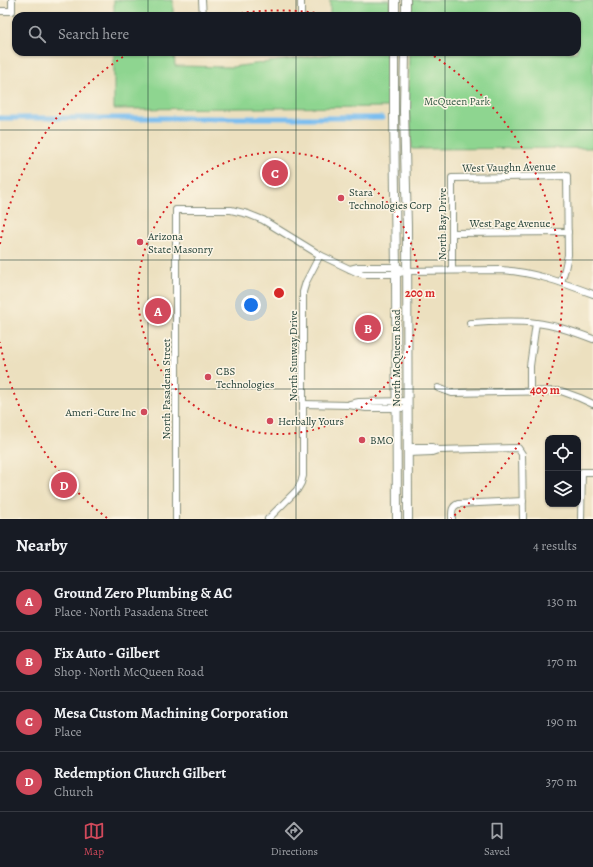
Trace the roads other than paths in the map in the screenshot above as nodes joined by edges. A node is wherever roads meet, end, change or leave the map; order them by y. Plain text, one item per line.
1 (12, 0) edge
2 (202, 0) edge
3 (301, 0) edge
4 (395, 3) edge
5 (406, 3) edge
6 (0, 12) edge
7 (203, 12) edge
8 (301, 12) edge
9 (394, 56) edge
10 (405, 56) edge
11 (394, 115) junction
12 (404, 116) junction
13 (452, 178) joint
14 (568, 232) junction
15 (452, 233) junction
16 (320, 255) junction
17 (396, 270) junction
18 (452, 270) junction
19 (407, 271) junction
20 (561, 282) junction
21 (593, 294) edge
22 (470, 323) dead end
23 (536, 323) junction
24 (593, 339) edge
25 (438, 388) dead end
26 (530, 391) junction
27 (303, 404) junction
28 (593, 404) edge
29 (397, 405) junction
30 (408, 405) junction
31 (408, 450) junction
32 (593, 472) edge
33 (523, 502) junction
34 (176, 519) edge
35 (268, 519) edge
36 (397, 519) edge
37 (408, 519) edge
38 (452, 519) edge
39 (523, 519) edge
40 (581, 519) edge

1 - 6 street
2 - 7 street
3 - 8 street
4 - 5 main road
9 - 11 main road, North McQueen Road
10 - 12 main road, North McQueen Road
11 - 12 main road
11 - 17 main road, North McQueen Road
12 - 19 main road, North McQueen Road
13 - 14 street, West Vaughn Avenue
13 - 15 street, North Bay Drive
14 - 15 street, West Page Avenue
14 - 20 street
15 - 18 street, North Bay Drive
16 - 17 street
16 - 27 street, North Sunway Drive
16 - 34 street, North Pasadena Street
17 - 19 street
17 - 29 main road, North McQueen Road
18 - 19 street
18 - 20 street
19 - 30 main road, North McQueen Road
20 - 21 street
22 - 23 street
23 - 24 street
23 - 26 street
25 - 26 street
26 - 28 street
27 - 29 street
27 - 35 street, North Sunway Drive
29 - 30 street
29 - 36 main road, North McQueen Road
30 - 31 main road, North McQueen Road
31 - 33 street
31 - 37 main road, North McQueen Road
32 - 40 street
33 - 38 street
33 - 39 street

